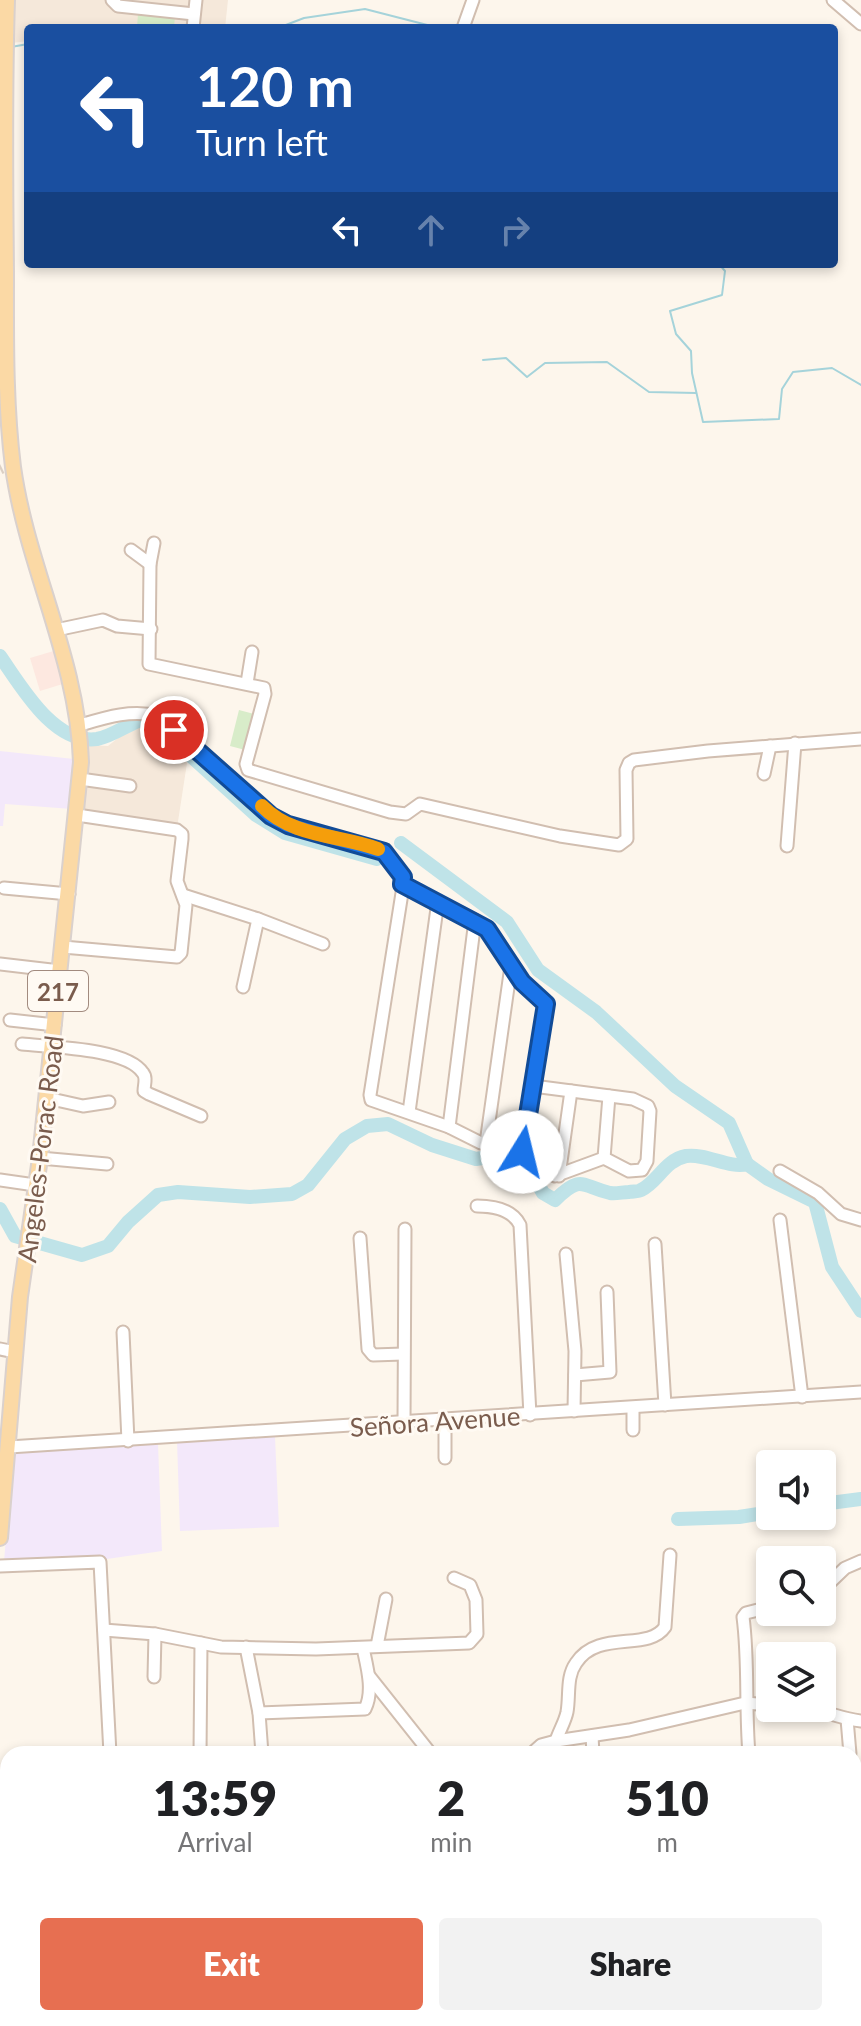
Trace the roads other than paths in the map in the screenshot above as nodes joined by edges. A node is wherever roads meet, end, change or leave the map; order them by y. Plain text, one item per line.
1 (7, 0) edge
2 (112, 0) edge
3 (196, 0) edge
4 (473, 0) edge
5 (833, 0) edge
6 (194, 14) junction
7 (193, 24) edge
8 (464, 24) edge
9 (861, 24) edge
10 (3, 31) edge
11 (3, 157) edge
12 (7, 468) edge
13 (154, 543) dead end
14 (131, 550) dead end
15 (150, 564) junction
16 (151, 629) junction
17 (56, 630) junction
18 (252, 652) dead end
19 (247, 683) junction
20 (78, 728) junction
21 (861, 739) edge
22 (795, 743) junction
23 (770, 746) junction
24 (764, 774) dead end
25 (80, 779) junction
26 (130, 786) dead end
27 (77, 815) junction
28 (787, 846) dead end
29 (402, 884) junction
30 (4, 888) dead end
31 (69, 894) junction
32 (183, 895) junction
33 (438, 901) junction
34 (258, 919) junction
35 (475, 920) junction
36 (323, 944) dead end
37 (63, 947) junction
38 (0, 964) edge
39 (511, 966) junction
40 (60, 971) junction
41 (243, 987) dead end
42 (10, 1020) dead end
43 (55, 1025) junction
44 (22, 1044) dead end
45 (52, 1048) junction
46 (533, 1086) junction
47 (571, 1091) junction
48 (609, 1096) junction
49 (47, 1098) junction
50 (109, 1102) dead end
51 (409, 1112) junction
52 (201, 1116) dead end
53 (449, 1127) junction
54 (486, 1143) junction
55 (522, 1152) junction
56 (40, 1158) junction
57 (604, 1158) junction
58 (107, 1164) dead end
59 (780, 1171) dead end
60 (559, 1176) junction
61 (0, 1180) edge
62 (35, 1185) junction
63 (477, 1206) dead end
64 (780, 1220) dead end
65 (861, 1220) edge
66 (405, 1229) dead end
67 (360, 1238) dead end
68 (655, 1244) dead end
69 (566, 1254) dead end
70 (607, 1292) dead end
71 (123, 1332) dead end
72 (8, 1351) edge
73 (403, 1354) junction
74 (575, 1375) junction
75 (861, 1392) edge
76 (802, 1397) junction
77 (665, 1405) junction
78 (633, 1408) junction
79 (6, 1409) edge
80 (574, 1411) junction
81 (530, 1415) junction
82 (445, 1419) junction
83 (404, 1423) junction
84 (633, 1430) dead end
85 (128, 1441) junction
86 (9, 1447) junction
87 (445, 1458) dead end
88 (0, 1538) edge
89 (670, 1555) dead end
90 (861, 1561) edge
91 (0, 1566) edge
92 (836, 1577) edge
93 (454, 1578) dead end
94 (386, 1599) dead end
95 (756, 1610) edge
96 (104, 1630) junction
97 (155, 1634) junction
98 (201, 1643) junction
99 (377, 1646) junction
100 (246, 1647) junction
101 (363, 1648) junction
102 (369, 1676) junction
103 (154, 1677) dead end
104 (745, 1703) junction
105 (756, 1704) edge
106 (259, 1713) junction
107 (836, 1714) edge
108 (847, 1719) junction
109 (861, 1721) edge
110 (592, 1736) junction
111 (556, 1741) junction
112 (110, 1746) edge
113 (200, 1746) edge
114 (261, 1746) edge
115 (425, 1746) edge
116 (540, 1746) edge
117 (593, 1746) edge
118 (748, 1746) edge
119 (849, 1746) edge

1 - 10 main road, Angeles-Porac Road / 217
2 - 6 street
3 - 6 street
4 - 8 street
5 - 9 street
6 - 7 street
10 - 11 main road, Angeles-Porac Road / 217
11 - 12 main road, Angeles-Porac Road / 217
12 - 17 main road, Angeles-Porac Road / 217
13 - 15 street
14 - 15 street
15 - 16 street
16 - 17 street
16 - 19 street
17 - 20 main road, Angeles-Porac Road / 217
18 - 19 street
19 - 23 street
20 - 25 main road, Angeles-Porac Road / 217
20 - 29 street
21 - 22 street
22 - 23 street
22 - 28 street
23 - 24 street
25 - 26 street
25 - 27 main road, Angeles-Porac Road / 217
27 - 31 main road, Angeles-Porac Road / 217
27 - 32 street
29 - 33 street
29 - 51 street
30 - 31 street
31 - 37 main road, Angeles-Porac Road / 217
32 - 34 street
32 - 37 street
33 - 35 street
33 - 51 street
34 - 36 street
34 - 41 street
35 - 39 street
35 - 53 street
37 - 40 main road, Angeles-Porac Road / 217
38 - 40 street
39 - 46 street
39 - 54 street
40 - 43 main road, Angeles-Porac Road / 217
42 - 43 street
43 - 45 main road, Angeles-Porac Road / 217
44 - 45 street
45 - 49 main road, Angeles-Porac Road / 217
45 - 52 street
46 - 47 street
46 - 55 street
47 - 48 street
47 - 60 street
48 - 57 street
48 - 57 street
49 - 50 street
49 - 56 main road, Angeles-Porac Road / 217
51 - 53 street
53 - 54 street
54 - 55 street
55 - 60 street
56 - 58 street
56 - 62 main road, Angeles-Porac Road / 217
57 - 60 street
59 - 65 street
61 - 62 street
62 - 72 main road, Angeles-Porac Road / 217
63 - 81 street
64 - 76 street
66 - 73 street
67 - 73 street
68 - 77 street
69 - 74 street
70 - 74 street
71 - 85 street
72 - 79 main road, Angeles-Porac Road / 217
73 - 83 street
74 - 80 street
75 - 76 street, Señora Avenue
76 - 77 street, Señora Avenue
77 - 78 street, Señora Avenue
78 - 80 street, Señora Avenue
78 - 84 street
79 - 86 main road, Angeles-Porac Road / 217
80 - 81 street, Señora Avenue
81 - 82 street, Señora Avenue
82 - 83 street, Señora Avenue
82 - 87 street
83 - 85 street, Señora Avenue
85 - 86 street, Señora Avenue
86 - 88 main road, Angeles-Porac Road / 217
89 - 111 street
90 - 92 street
91 - 96 street
93 - 99 street
94 - 99 street
95 - 104 street
96 - 97 street
96 - 112 street
97 - 98 street
97 - 103 street
98 - 100 street
98 - 113 street
99 - 101 street
100 - 101 street
100 - 106 street
101 - 102 street
102 - 106 street
102 - 115 street
104 - 105 street
104 - 110 street
104 - 118 street
106 - 114 street
107 - 108 street
108 - 109 street
108 - 119 street
110 - 111 street
110 - 117 street
111 - 116 street

